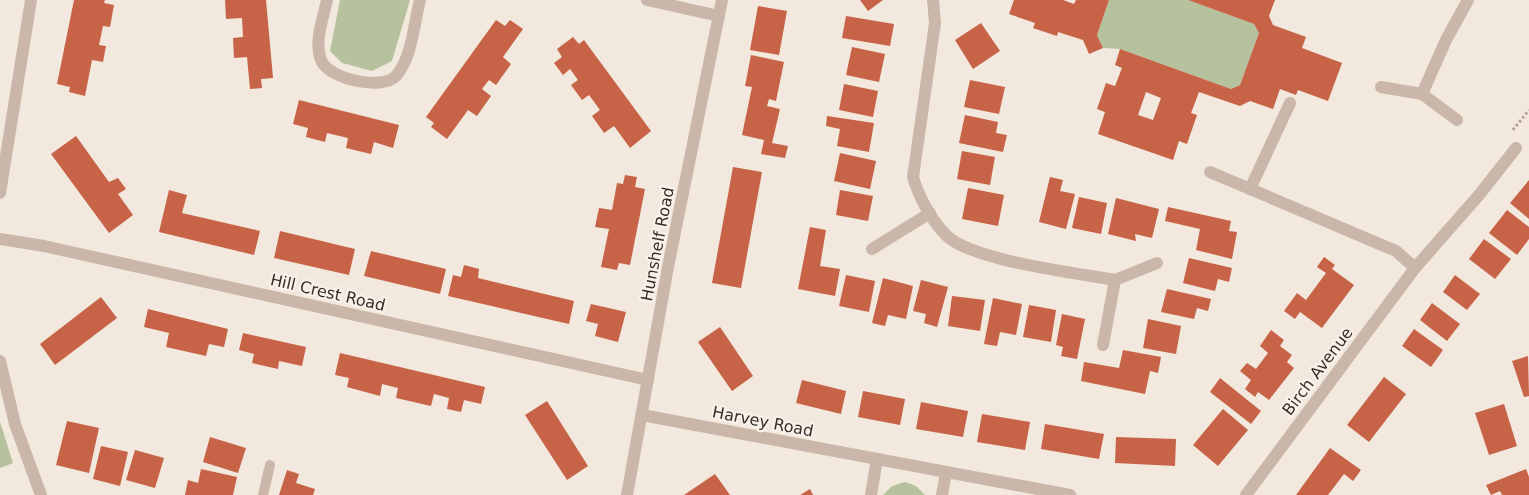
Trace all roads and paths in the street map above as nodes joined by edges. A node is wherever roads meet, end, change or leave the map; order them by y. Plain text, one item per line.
1 (31, 0) edge
2 (327, 0) edge
3 (420, 0) edge
4 (648, 0) edge
5 (722, 0) edge
6 (933, 0) edge
7 (1468, 0) edge
8 (719, 16) junction
9 (1381, 87) dead end
10 (1422, 94) junction
11 (1290, 103) dead end
12 (1457, 120) dead end
13 (1516, 148) dead end
14 (1210, 172) dead end
15 (1250, 190) junction
16 (0, 194) edge
17 (930, 212) junction
18 (0, 239) edge
19 (872, 249) dead end
20 (1157, 263) dead end
21 (1415, 268) junction
22 (1115, 280) junction
23 (1103, 345) dead end
24 (0, 361) edge
25 (648, 380) junction
26 (642, 415) junction
27 (877, 459) junction
28 (270, 465) dead end
29 (946, 472) junction
30 (41, 495) edge
31 (262, 495) edge
32 (626, 495) edge
33 (871, 495) edge
34 (942, 495) edge
35 (1070, 495) edge
36 (1246, 495) edge

1 - 16 street
2 - 3 street
4 - 8 street
5 - 8 street, Hunshelf Road
6 - 17 street
7 - 10 street
8 - 25 street, Hunshelf Road
9 - 10 street
10 - 12 street
11 - 15 street
13 - 21 street, Birch Avenue
14 - 15 street
15 - 21 street
17 - 19 street
17 - 22 street
18 - 25 street, Hill Crest Road
20 - 22 street
21 - 36 street, Birch Avenue
22 - 23 street
24 - 30 street
25 - 26 street, Hunshelf Road
26 - 27 street, Harvey Road
26 - 32 street, Hunshelf Road
27 - 29 street, Harvey Road
27 - 33 street
28 - 31 lane
29 - 34 street
29 - 35 street, Harvey Road

